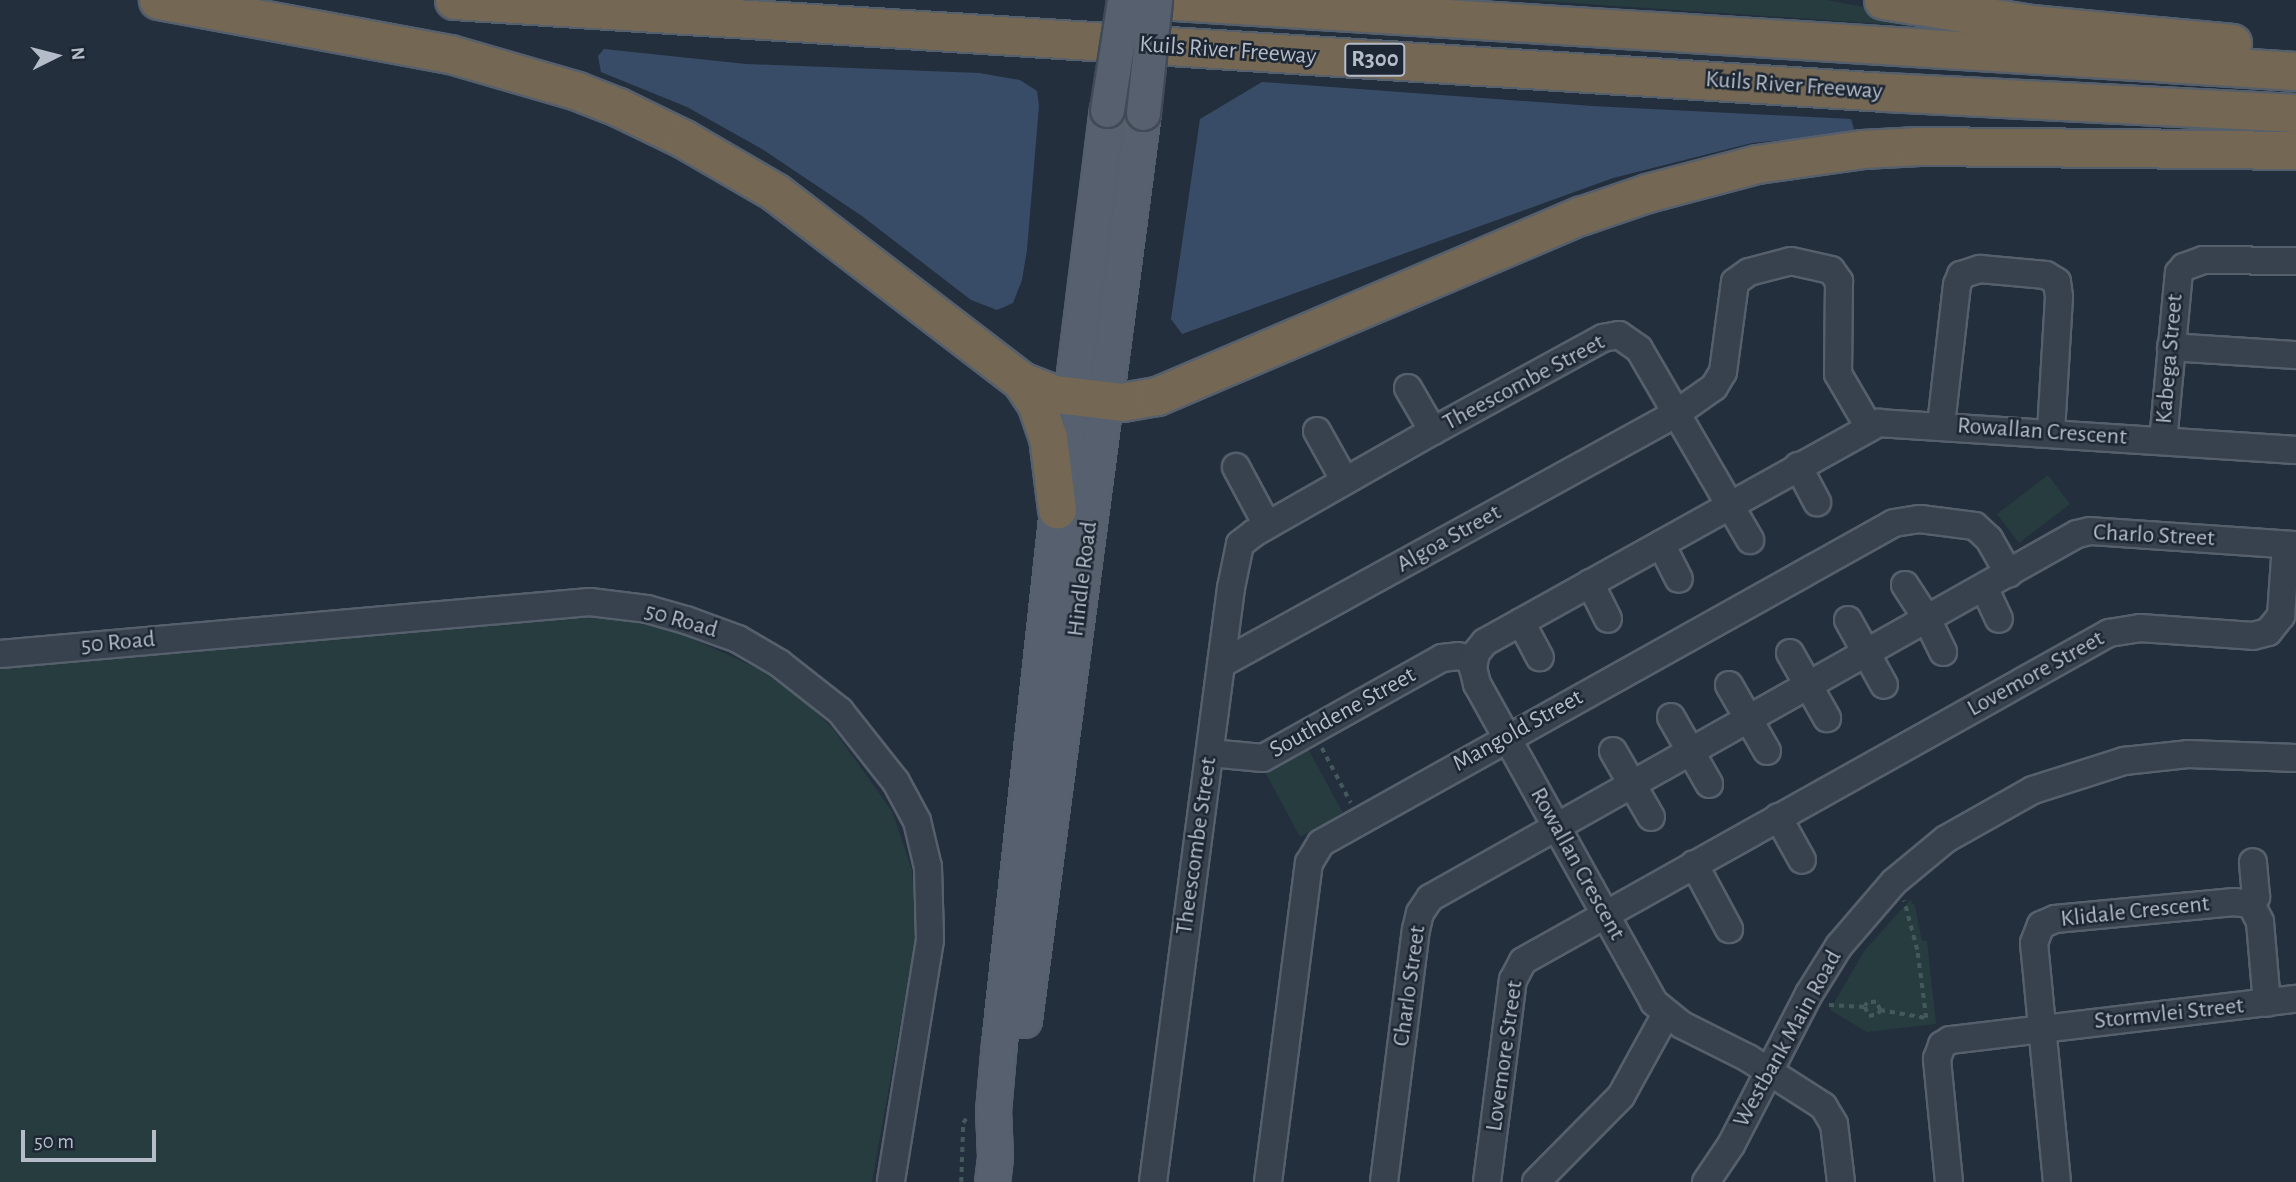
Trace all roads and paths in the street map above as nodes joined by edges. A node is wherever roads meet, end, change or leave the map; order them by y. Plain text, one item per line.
1 (158, 0) edge
2 (454, 0) edge
3 (1124, 0) edge
4 (1157, 0) edge
5 (1883, 0) edge
6 (2296, 49) edge
7 (2296, 71) edge
8 (2296, 113) edge
9 (2296, 150) edge
10 (2296, 261) edge
11 (2171, 347) junction
12 (2296, 355) edge
13 (1021, 381) junction
14 (1408, 388) dead end
15 (1089, 399) junction
16 (1677, 413) junction
17 (1941, 425) junction
18 (1868, 427) junction
19 (1317, 431) dead end
20 (1433, 431) junction
21 (2051, 433) junction
22 (2163, 441) junction
23 (2296, 450) edge
24 (1798, 466) junction
25 (1236, 467) dead end
26 (1345, 481) junction
27 (1817, 502) dead end
28 (1728, 506) junction
29 (1057, 509) junction
30 (1267, 525) junction
31 (1750, 540) dead end
32 (1661, 544) junction
33 (2291, 545) edge
34 (2009, 574) junction
35 (1679, 579) dead end
36 (1590, 583) junction
37 (1905, 586) dead end
38 (1984, 587) junction
39 (1926, 617) junction
40 (1608, 619) dead end
41 (1999, 619) dead end
42 (1848, 620) dead end
43 (1521, 622) junction
44 (1866, 652) junction
45 (1943, 652) dead end
46 (1790, 653) dead end
47 (0, 654) edge
48 (1540, 657) dead end
49 (1474, 660) junction
50 (1221, 664) junction
51 (1729, 685) dead end
52 (1808, 685) junction
53 (1884, 685) dead end
54 (1671, 717) dead end
55 (1749, 718) junction
56 (1827, 718) dead end
57 (1507, 738) junction
58 (1322, 747) dead end
59 (1690, 750) junction
60 (1613, 751) dead end
61 (1768, 751) dead end
62 (1210, 752) junction
63 (2296, 758) edge
64 (1632, 783) junction
65 (1709, 784) dead end
66 (1357, 814) dead end
67 (1651, 817) dead end
68 (1778, 817) junction
69 (1556, 826) junction
70 (1802, 859) dead end
71 (2253, 862) dead end
72 (1694, 864) junction
73 (1904, 901) dead end
74 (2251, 904) junction
75 (1605, 915) junction
76 (1729, 929) dead end
77 (2296, 999) edge
78 (2267, 1003) junction
79 (1829, 1005) dead end
80 (1865, 1007) junction
81 (1880, 1010) junction
82 (1666, 1014) junction
83 (2041, 1028) junction
84 (1768, 1072) junction
85 (994, 1169) edge
86 (891, 1182) edge
87 (1153, 1182) edge
88 (1268, 1182) edge
89 (1384, 1182) edge
90 (1487, 1182) edge
91 (1536, 1182) edge
92 (1706, 1182) edge
93 (1841, 1182) edge
94 (1949, 1182) edge
95 (2057, 1182) edge

1 - 13 highway
2 - 8 highway, Kuils River Freeway / R300
3 - 15 main road, Hindle Road, bridge
4 - 7 highway, Kuils River Freeway / R300
4 - 15 main road, Hindle Road, bridge
5 - 6 highway
9 - 15 highway
10 - 11 street, Kabega Street
11 - 12 street
11 - 22 street, Kabega Street
13 - 15 highway
13 - 29 highway
14 - 20 street, Theescombe Street
15 - 29 main road, Hindle Road
15 - 85 main road, Hindle Road
16 - 18 street, Algoa Street
16 - 20 street, Theescombe Street
16 - 28 street, Theescombe Street
16 - 50 street, Algoa Street
17 - 18 street, Rowallan Crescent
17 - 21 street, Rowallan Crescent
17 - 21 street
18 - 24 street, Rowallan Crescent
19 - 26 street
20 - 26 street, Theescombe Street
21 - 22 street, Rowallan Crescent
22 - 23 street, Rowallan Crescent
24 - 27 street
24 - 28 street, Rowallan Crescent
25 - 30 street
26 - 30 street, Theescombe Street
28 - 31 street
28 - 32 street, Rowallan Crescent
29 - 85 main road, Hindle Road
30 - 50 street, Theescombe Street
32 - 35 street
32 - 36 street, Rowallan Crescent
33 - 34 street, Charlo Street
33 - 68 street, Lovemore Street
34 - 38 street, Charlo Street
34 - 57 street, Mangold Street
36 - 40 street
36 - 43 street, Rowallan Crescent
37 - 39 street
38 - 39 street, Charlo Street
38 - 41 street
39 - 44 street, Charlo Street
39 - 45 street
42 - 44 street
43 - 48 street
43 - 49 street, Rowallan Crescent
44 - 52 street, Charlo Street
44 - 53 street
46 - 52 street
47 - 86 street, 50 Road
49 - 57 street, Rowallan Crescent
49 - 62 street, Southdene Street
50 - 62 street, Theescombe Street
51 - 55 street
52 - 55 street, Charlo Street
52 - 56 street
54 - 59 street
55 - 59 street, Charlo Street
55 - 61 street
57 - 69 street, Rowallan Crescent
57 - 88 street, Mangold Street
58 - 66 path
59 - 64 street, Charlo Street
59 - 65 street
60 - 64 street
62 - 87 street, Theescombe Street
63 - 84 street, Westbank Main Road
64 - 67 street
64 - 69 street, Charlo Street
68 - 70 street
68 - 72 street, Lovemore Street
69 - 75 street, Rowallan Crescent
69 - 89 street, Charlo Street
71 - 74 street
72 - 75 street, Lovemore Street
72 - 76 street
73 - 81 path
74 - 78 street
74 - 83 street, Klidale Crescent
75 - 82 street, Rowallan Crescent
75 - 90 street, Lovemore Street
77 - 78 street, Stormvlei Street
78 - 83 street, Stormvlei Street
79 - 80 path
80 - 81 path
80 - 81 path
82 - 84 street, Rowallan Crescent
82 - 91 street
83 - 94 street, Stormvlei Street
83 - 95 street
84 - 92 street, Westbank Main Road
84 - 93 street, Rowallan Crescent

